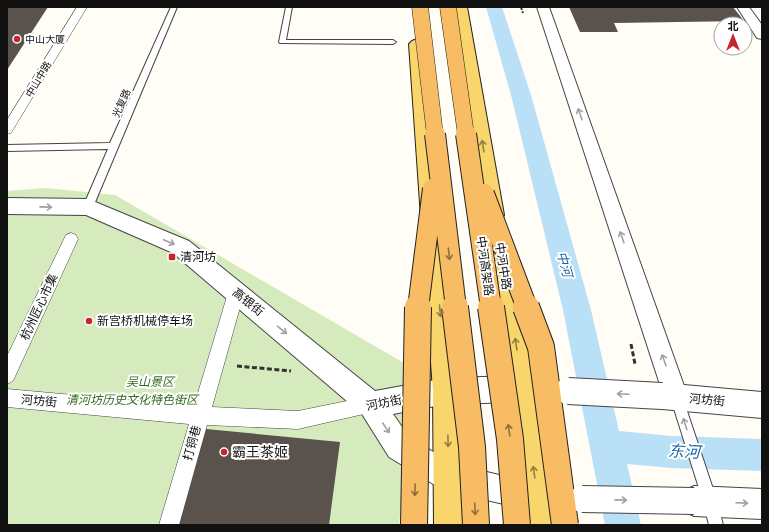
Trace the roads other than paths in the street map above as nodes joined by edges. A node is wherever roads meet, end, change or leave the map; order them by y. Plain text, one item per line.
1 (82, 7) edge
2 (174, 7) edge
3 (289, 7) edge
4 (414, 7) edge
5 (420, 7) edge
6 (448, 7) edge
7 (460, 7) edge
8 (543, 7) edge
9 (743, 7) edge
10 (762, 35) edge
11 (393, 42) dead end
12 (7, 130) edge
13 (113, 146) junction
14 (7, 148) edge
15 (469, 153) junction
16 (438, 154) junction
17 (7, 206) edge
18 (88, 208) junction
19 (71, 239) dead end
20 (236, 292) junction
21 (7, 374) edge
22 (523, 389) junction
23 (446, 391) junction
24 (669, 397) junction
25 (7, 398) edge
26 (371, 405) junction
27 (762, 405) edge
28 (200, 416) junction
29 (448, 477) junction
30 (762, 504) edge
31 (706, 509) edge
32 (539, 511) edge
33 (169, 525) edge
34 (414, 525) edge
35 (449, 525) edge
36 (476, 525) edge
37 (517, 525) edge
38 (565, 525) edge

1 - 12 street, 中山中路
2 - 13 lane, 光复路
3 - 11 lane
4 -> 23 main road
5 - 16 highway, bridge
6 - 15 highway, 中河高架路, bridge
22 -> 7 main road, 中河中路
24 -> 8 street
9 - 10 street
13 - 14 lane
13 - 18 lane, 光复路
37 -> 15 highway, 中河高架路, bridge
15 - 38 highway, bridge
16 -> 34 highway, bridge
16 -> 36 highway, bridge
17 -> 18 street, 高银街
18 -> 20 street, 高银街
19 - 21 street, 杭州匠心市集
20 -> 26 street, 高银街
20 - 28 street, 打铜巷
22 - 23 street, 河坊街
24 -> 22 street, 河坊街, bridge
32 -> 22 main road, 中河中路
23 - 26 street, 河坊街
23 -> 29 main road
24 - 27 street, 河坊街
31 -> 24 lane
25 - 28 street, 河坊街
26 - 28 street, 河坊街
26 -> 29 street, 高银街
28 - 33 street, 打铜巷
29 - 32 street
29 - 35 main road
31 -> 30 street
32 -> 31 street, bridge

